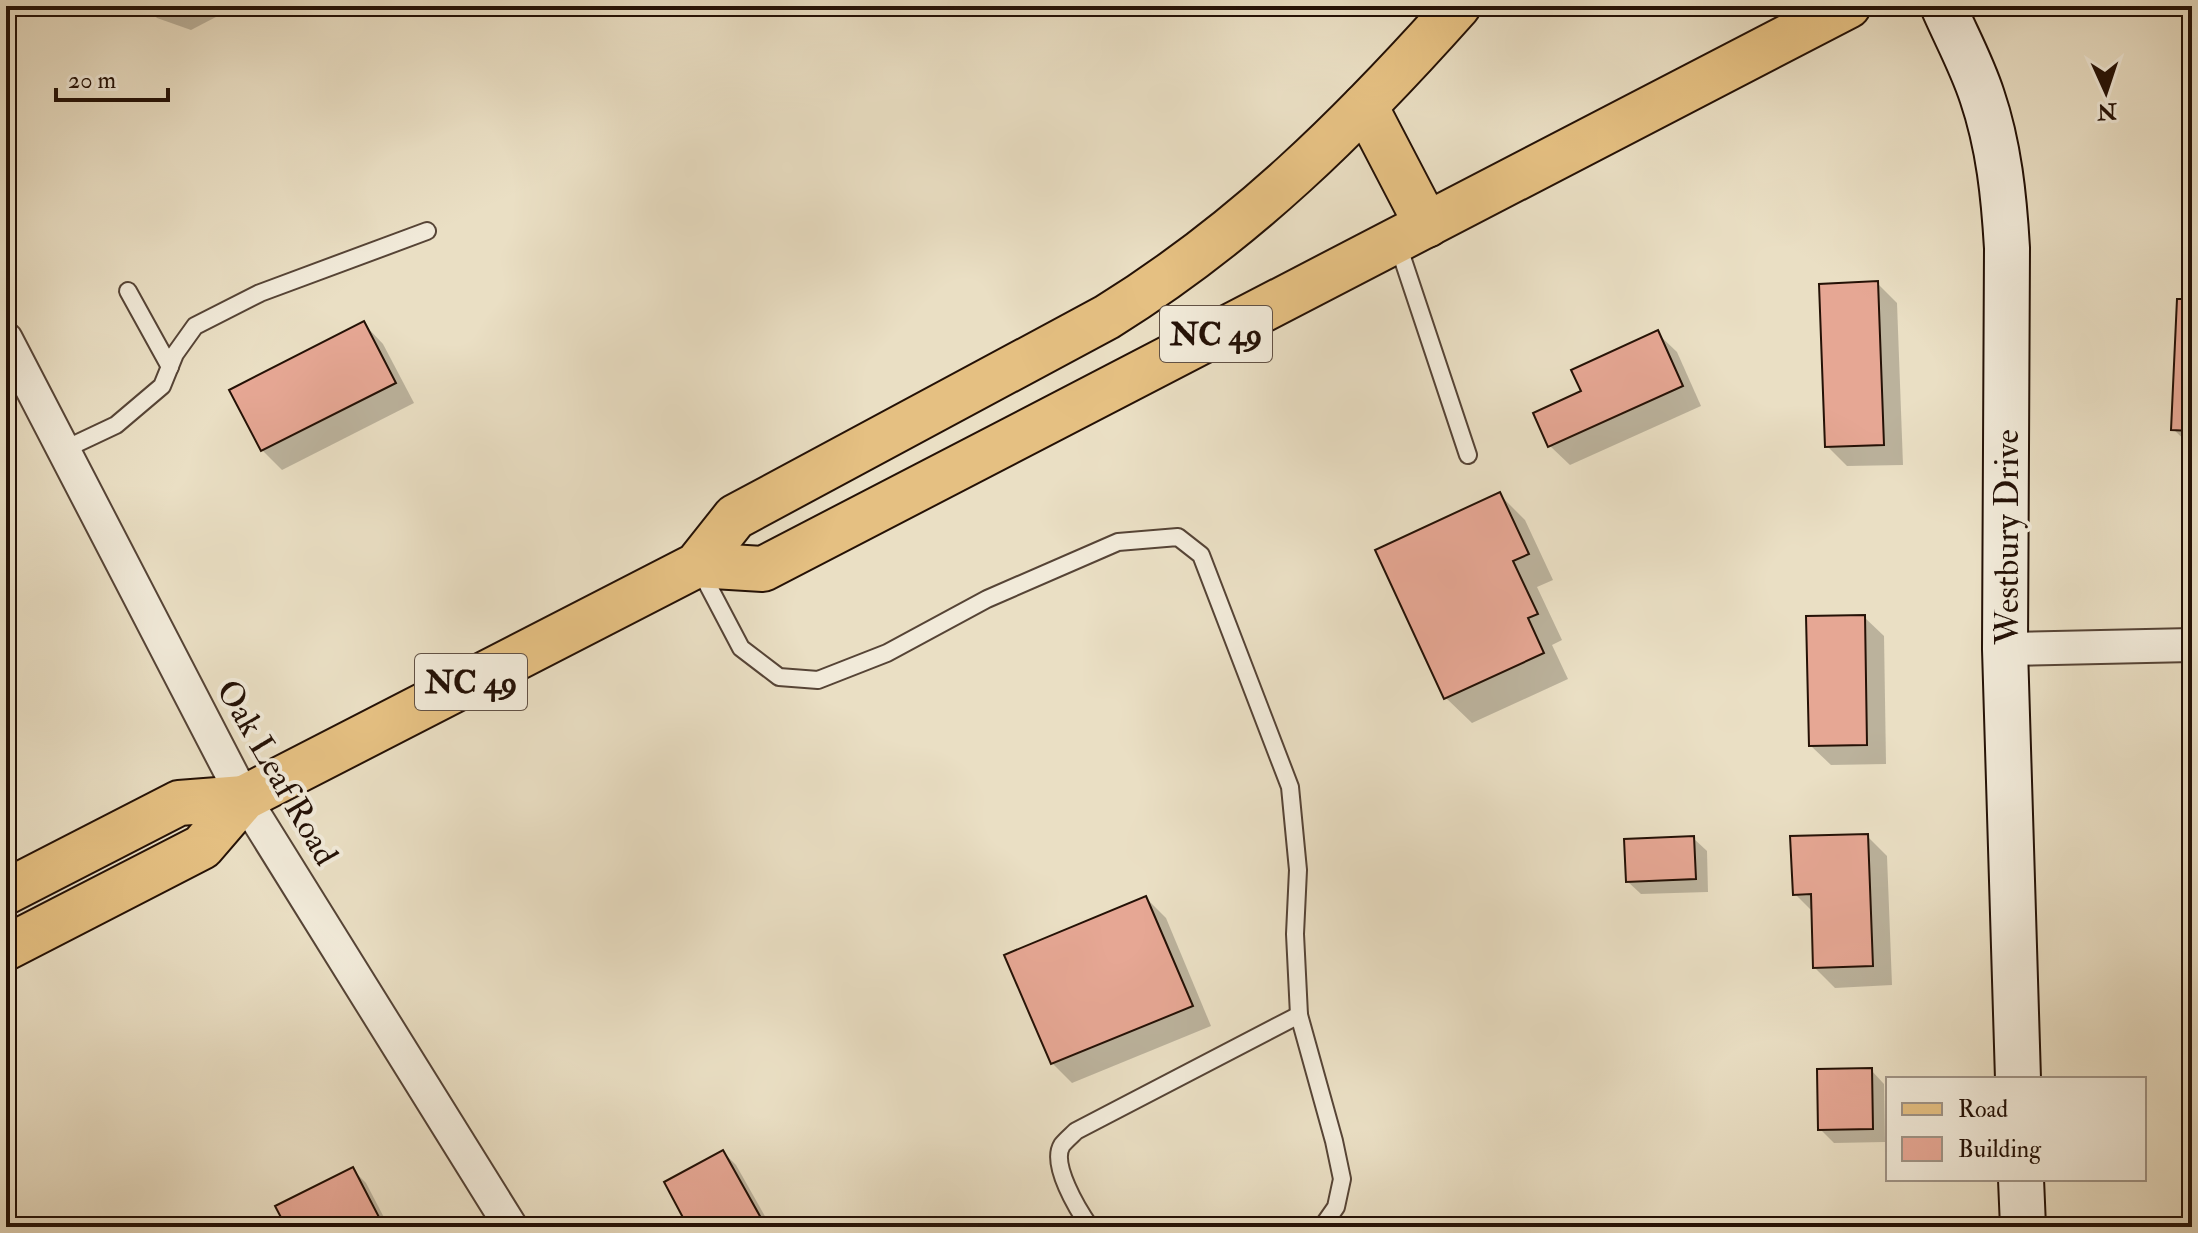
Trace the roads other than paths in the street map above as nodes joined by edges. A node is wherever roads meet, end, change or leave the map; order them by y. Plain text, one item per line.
1 (1458, 6) edge
2 (1848, 6) edge
3 (1943, 6) edge
4 (1365, 106) junction
5 (427, 231) dead end
6 (1412, 232) junction
7 (128, 291) dead end
8 (6, 339) edge
9 (170, 367) junction
10 (63, 450) junction
11 (1468, 455) dead end
12 (697, 565) junction
13 (2192, 645) edge
14 (2005, 649) junction
15 (244, 798) junction
16 (6, 892) edge
17 (6, 948) edge
18 (1299, 1015) junction
19 (2018, 1077) edge
20 (2021, 1181) edge
21 (511, 1227) edge
22 (1090, 1227) edge
23 (1322, 1227) edge
24 (2023, 1227) edge

1 - 4 main road, NC 49
2 - 6 main road, NC 49
3 - 14 street, Westbury Drive
4 - 6 main road
4 - 12 main road, NC 49
5 - 9 lane
6 - 11 lane
6 - 12 main road, NC 49
7 - 9 lane
8 - 10 street, Oak Leaf Road
9 - 10 lane
10 - 15 street, Oak Leaf Road
12 - 15 main road, NC 49
12 - 18 lane
13 - 14 street
14 - 19 street, Westbury Drive
15 - 16 main road, NC 49
15 - 17 main road, NC 49
15 - 21 street, Oak Leaf Road
18 - 22 lane
18 - 23 lane
20 - 24 street

